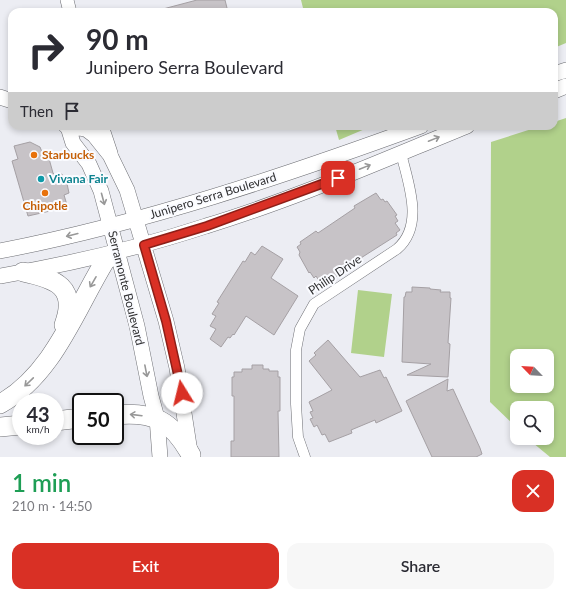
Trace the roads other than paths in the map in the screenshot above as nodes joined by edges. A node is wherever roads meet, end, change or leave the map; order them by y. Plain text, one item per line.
1 (68, 130) edge
2 (87, 130) edge
3 (103, 130) edge
4 (410, 130) edge
5 (457, 130) edge
6 (401, 153) junction
7 (114, 160) junction
8 (136, 219) junction
9 (110, 226) junction
10 (144, 245) junction
11 (0, 250) edge
12 (117, 252) junction
13 (23, 272) junction
14 (0, 276) edge
15 (52, 354) junction
16 (0, 404) edge
17 (124, 415) edge
18 (157, 418) junction
19 (12, 425) edge
20 (0, 426) edge
21 (191, 456) edge
22 (160, 457) edge
23 (305, 457) edge

1 -> 9 main road, Serramonte Boulevard
2 - 7 main road, Serramonte Boulevard
3 - 7 street
4 - 8 main road, Junipero Serra Boulevard
6 -> 5 main road, Junipero Serra Boulevard
10 -> 6 main road, Junipero Serra Boulevard
6 - 23 street, Philip Drive
7 - 8 main road, Serramonte Boulevard
8 - 9 main road, Junipero Serra Boulevard
8 - 10 main road, Serramonte Boulevard
9 -> 11 main road, Junipero Serra Boulevard
9 - 12 main road, Serramonte Boulevard
10 - 12 main road, Junipero Serra Boulevard
10 - 21 main road, Serramonte Boulevard
12 - 13 main road, Junipero Serra Boulevard
12 -> 15 highway
12 -> 18 main road, Serramonte Boulevard
13 - 14 main road, Junipero Serra Boulevard
13 - 15 highway
15 -> 16 highway
18 -> 17 highway
18 - 21 highway
18 - 22 main road, Serramonte Boulevard
19 - 20 highway

